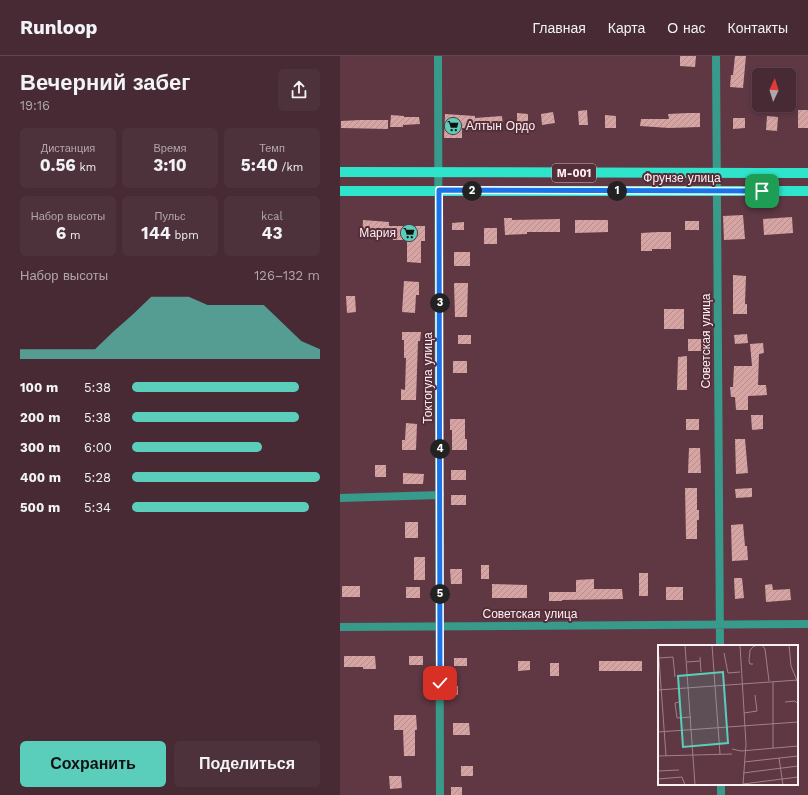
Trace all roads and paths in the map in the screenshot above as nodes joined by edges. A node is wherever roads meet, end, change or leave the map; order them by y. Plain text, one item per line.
1 (438, 56) edge
2 (716, 56) edge
3 (340, 172) edge
4 (439, 172) junction
5 (717, 173) junction
6 (808, 173) edge
7 (439, 190) junction
8 (340, 191) edge
9 (717, 191) junction
10 (808, 191) edge
11 (440, 495) junction
12 (340, 498) edge
13 (808, 624) edge
14 (720, 625) junction
15 (340, 627) edge
16 (440, 627) junction
17 (720, 645) edge
18 (440, 795) edge

1 - 4 street, Токтогула улица
2 - 5 street, Советская улица
3 - 4 main road, Фрунзе улица / M-001
4 - 5 main road, Фрунзе улица / M-001
4 - 7 street, Токтогула улица
5 - 6 main road, Фрунзе улица / M-001
5 - 9 street, Советская улица
7 - 8 main road, Фрунзе улица / M-001
7 - 9 main road, Фрунзе улица / M-001
7 - 11 street, Токтогула улица
9 - 10 main road, Фрунзе улица / M-001
9 - 14 street, Советская улица
11 - 12 street
11 - 16 street, Токтогула улица
13 - 14 street, Советская улица
14 - 16 street, Советская улица
14 - 17 street, Советская улица
15 - 16 street, Советская улица
16 - 18 street, Токтогула улица

